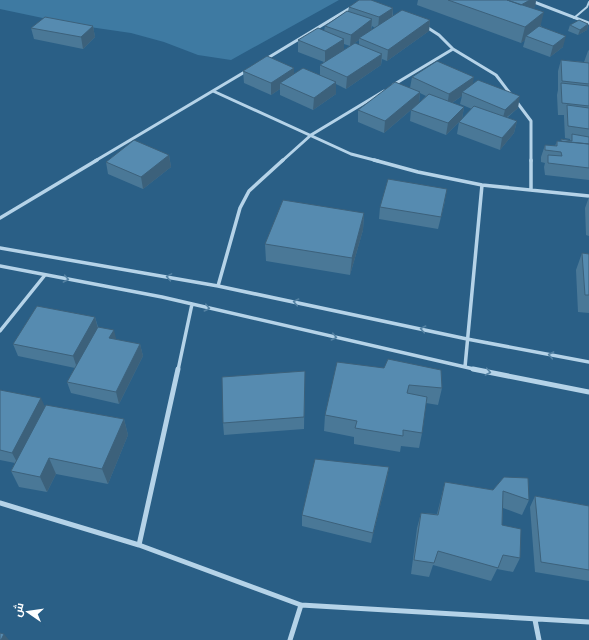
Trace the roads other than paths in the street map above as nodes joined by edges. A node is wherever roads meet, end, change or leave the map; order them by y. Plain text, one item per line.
1 (529, 0) edge
2 (589, 2) edge
3 (358, 4) edge
4 (574, 18) junction
5 (421, 23) edge
6 (589, 23) edge
7 (453, 49) junction
8 (259, 63) edge
9 (252, 67) edge
10 (392, 86) edge
11 (385, 90) edge
12 (213, 91) junction
13 (310, 135) junction
14 (482, 185) junction
15 (530, 190) junction
16 (589, 196) edge
17 (0, 218) edge
18 (0, 248) edge
19 (0, 266) edge
20 (45, 275) junction
21 (218, 286) junction
22 (192, 304) junction
23 (0, 330) edge
24 (467, 338) junction
25 (589, 362) edge
26 (465, 367) junction
27 (589, 392) edge
28 (0, 503) edge
29 (139, 545) junction
30 (301, 605) junction
31 (535, 620) junction
32 (589, 622) edge
33 (290, 640) edge
34 (539, 640) edge

1 - 4 street
2 - 4 lane
3 - 8 street
4 - 6 street
5 - 7 street
7 - 10 street
7 - 15 street
9 - 12 street
11 - 13 street
12 - 13 street
12 - 17 street
13 - 14 street
13 - 21 street
14 - 15 street
14 - 24 street
15 - 16 street
21 -> 18 street
19 - 20 street
20 -> 22 street
20 - 23 street
24 -> 21 street
22 -> 26 street
22 - 29 street
25 -> 24 street
24 - 26 street
26 -> 27 street
28 - 29 street
29 - 30 street
30 - 31 street
30 - 33 street
31 - 32 street
31 - 34 street

